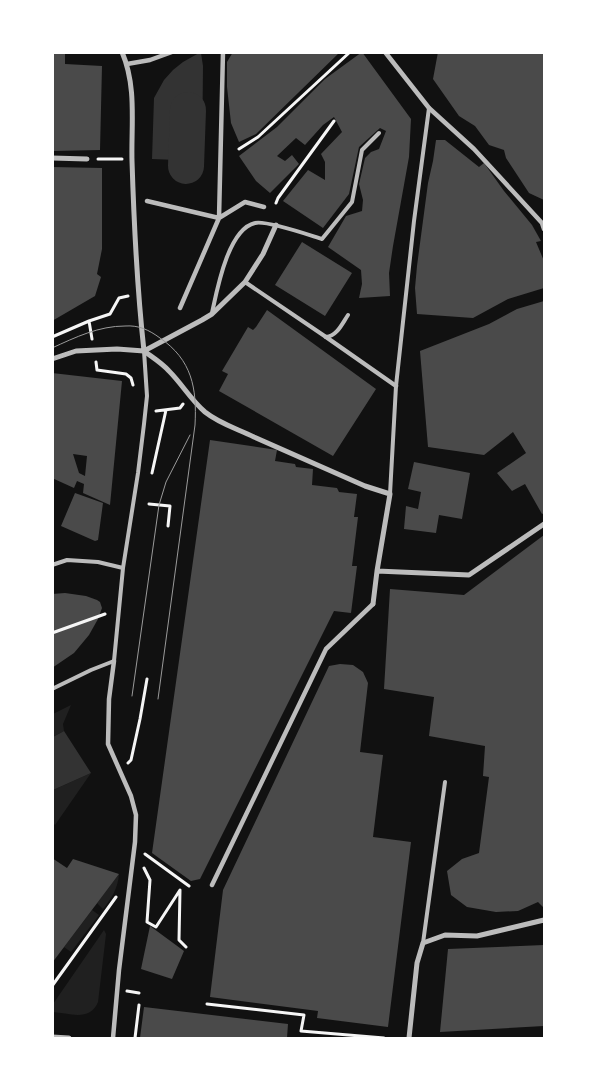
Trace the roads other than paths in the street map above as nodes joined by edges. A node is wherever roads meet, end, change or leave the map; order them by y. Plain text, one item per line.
1 (122, 52) edge
2 (172, 52) edge
3 (223, 52) edge
4 (385, 52) edge
5 (127, 64) junction
6 (429, 108) junction
7 (379, 133) dead end
8 (52, 158) edge
9 (87, 159) road end
10 (147, 201) dead end
11 (264, 207) dead end
12 (219, 218) junction
13 (276, 225) junction
14 (544, 229) edge
15 (245, 282) junction
16 (180, 308) dead end
17 (212, 314) junction
18 (348, 316) dead end
19 (326, 337) junction
20 (144, 351) junction
21 (52, 359) edge
22 (396, 386) junction
23 (390, 494) junction
24 (544, 524) edge
25 (52, 564) edge
26 (123, 568) junction
27 (377, 571) junction
28 (373, 604) joint
29 (114, 661) junction
30 (52, 689) edge
31 (445, 782) dead end
32 (212, 885) dead end
33 (544, 920) edge
34 (423, 943) junction
35 (52, 1037) edge
36 (69, 1038) edge
37 (113, 1038) edge
38 (409, 1038) edge

1 - 5 street
2 - 5 street
3 - 12 street
4 - 6 street
5 - 20 street
6 - 14 street
6 - 22 lane
7 - 13 lane
8 - 9 street
10 - 12 street
11 - 12 street
12 - 16 street
13 - 15 street
13 - 17 lane
15 - 17 street
15 - 19 lane
17 - 20 street
18 - 19 lane
19 - 22 street
20 - 21 street
20 - 23 street
20 - 26 lane
22 - 23 lane
23 - 27 street
24 - 27 street
25 - 26 lane
26 - 29 lane
27 - 28 street
28 - 32 street
29 - 30 lane
29 - 37 street
31 - 34 lane
33 - 34 street
34 - 38 street
35 - 36 street

